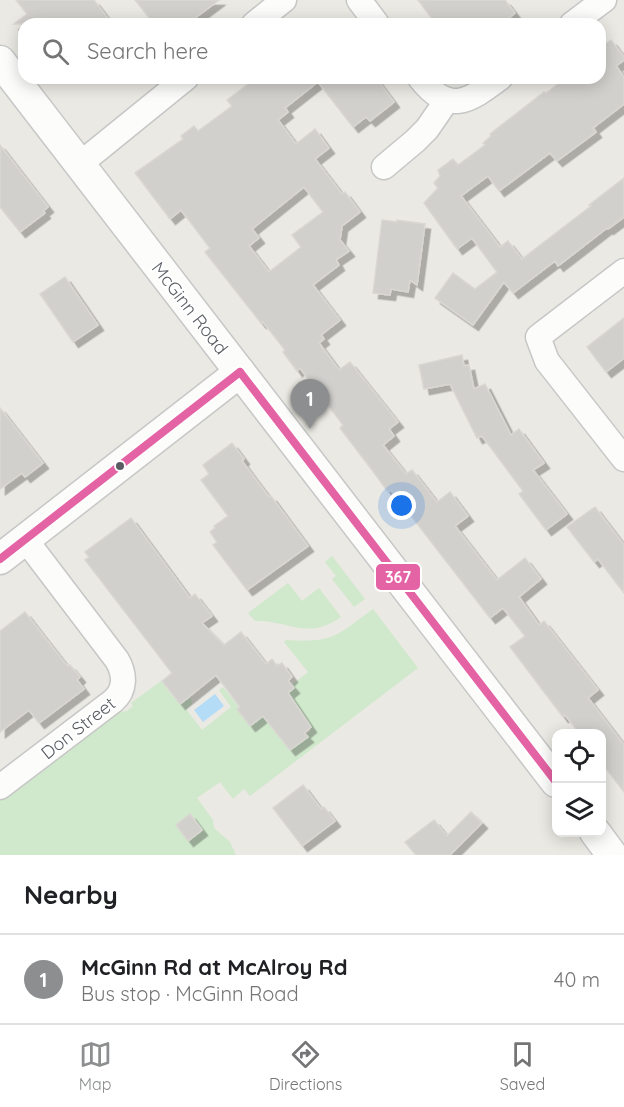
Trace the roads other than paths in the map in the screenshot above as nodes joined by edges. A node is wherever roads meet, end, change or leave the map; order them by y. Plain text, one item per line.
1 (284, 0) edge
2 (358, 0) edge
3 (604, 0) edge
4 (262, 18) edge
5 (373, 18) edge
6 (580, 18) edge
7 (0, 61) edge
8 (179, 84) edge
9 (424, 84) edge
10 (492, 84) edge
11 (447, 100) junction
12 (80, 164) junction
13 (384, 167) dead end
14 (624, 271) edge
15 (240, 372) junction
16 (624, 459) edge
17 (25, 539) junction
18 (0, 559) edge
19 (552, 777) edge
20 (0, 787) edge
21 (599, 837) edge
22 (612, 855) edge

1 - 4 street
2 - 5 street
3 - 6 street
7 - 12 street, McGinn Road
8 - 12 street
9 - 11 street
10 - 11 street
11 - 13 street
12 - 15 street, McGinn Road
14 - 16 street
15 - 17 street
15 - 19 street, McGinn Road
17 - 18 street
17 - 20 street, Don Street
21 - 22 street

